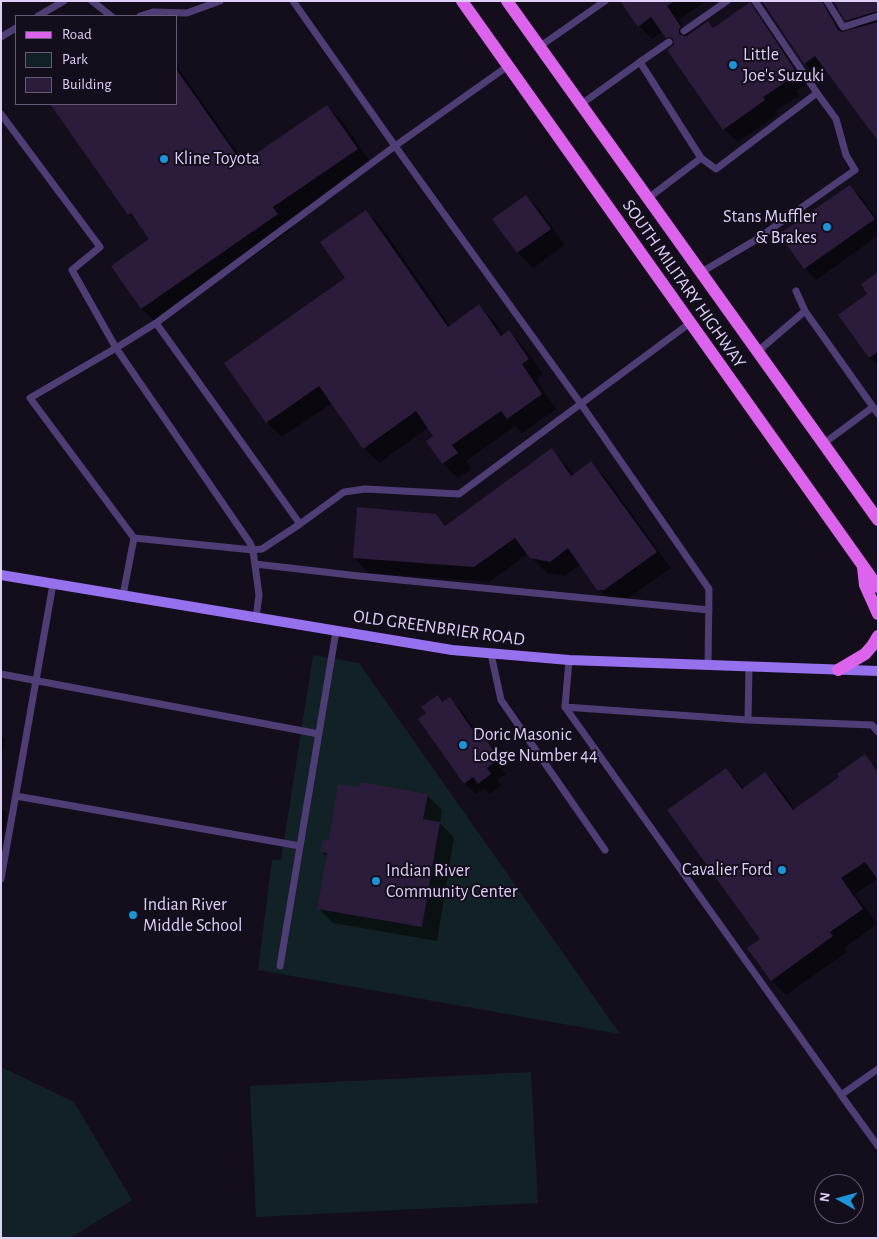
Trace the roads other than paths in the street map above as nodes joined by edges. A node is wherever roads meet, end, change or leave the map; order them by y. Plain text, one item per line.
1 (64, 1) edge
2 (92, 1) edge
3 (220, 1) edge
4 (293, 1) edge
5 (462, 1) edge
6 (507, 1) edge
7 (604, 1) edge
8 (727, 1) edge
9 (755, 1) edge
10 (827, 1) edge
11 (40, 15) edge
12 (110, 15) edge
13 (143, 15) edge
14 (878, 16) edge
15 (15, 29) edge
16 (684, 31) dead end
17 (1, 37) edge
18 (669, 42) dead end
19 (539, 47) junction
20 (640, 62) junction
21 (508, 66) junction
22 (818, 93) junction
23 (580, 105) junction
24 (1, 114) edge
25 (395, 146) junction
26 (701, 158) junction
27 (647, 198) junction
28 (700, 273) junction
29 (796, 291) dead end
30 (805, 312) junction
31 (156, 323) junction
32 (690, 323) junction
33 (116, 348) junction
34 (757, 352) junction
35 (581, 404) junction
36 (873, 407) junction
37 (878, 414) edge
38 (823, 444) junction
39 (878, 520) edge
40 (300, 524) junction
41 (134, 538) junction
42 (253, 550) junction
43 (255, 564) junction
44 (863, 566) junction
45 (1, 575) edge
46 (54, 584) junction
47 (878, 587) edge
48 (123, 596) junction
49 (709, 610) junction
50 (878, 614) edge
51 (256, 618) junction
52 (336, 631) junction
53 (878, 636) edge
54 (491, 654) junction
55 (568, 660) junction
56 (708, 666) junction
57 (749, 667) junction
58 (838, 670) junction
59 (878, 671) edge
60 (1, 674) edge
61 (36, 680) junction
62 (565, 707) junction
63 (748, 720) junction
64 (878, 732) edge
65 (319, 734) junction
66 (16, 796) junction
67 (300, 846) junction
68 (605, 850) dead end
69 (1, 879) edge
70 (280, 966) dead end
71 (878, 1068) edge
72 (842, 1096) junction
73 (878, 1146) edge

1 - 11 lane
2 - 12 lane
3 - 13 lane
4 - 25 lane
5 - 21 main road, SOUTH MILITARY HIGHWAY
6 - 19 main road, SOUTH MILITARY HIGHWAY
7 - 19 lane
8 - 16 lane
9 - 22 lane
10 - 14 lane
15 - 17 lane
18 - 20 lane
19 - 23 main road, SOUTH MILITARY HIGHWAY
20 - 23 lane
20 - 26 lane
21 - 25 lane
21 - 32 main road, SOUTH MILITARY HIGHWAY
22 - 26 lane
22 - 28 lane
23 - 27 main road, SOUTH MILITARY HIGHWAY
24 - 33 lane
25 - 31 lane
25 - 35 lane
26 - 27 lane
27 - 28 main road, SOUTH MILITARY HIGHWAY
28 - 34 main road, SOUTH MILITARY HIGHWAY
29 - 30 lane
30 - 34 lane
30 - 36 lane
31 - 33 lane
31 - 40 lane
32 - 35 lane
32 - 44 main road, SOUTH MILITARY HIGHWAY
33 - 41 lane
33 - 42 lane
34 - 38 main road, SOUTH MILITARY HIGHWAY
35 - 40 lane
35 - 49 lane
36 - 37 lane
36 - 38 lane
38 - 39 main road, SOUTH MILITARY HIGHWAY
40 - 42 lane
41 - 42 lane
41 - 48 lane
42 - 43 lane
43 - 49 lane
43 - 51 lane
44 - 47 main road, SOUTH MILITARY HIGHWAY
44 - 50 main road
45 - 46 street, OLD GREENBRIER ROAD
46 - 48 street, OLD GREENBRIER ROAD
46 - 61 lane
48 - 51 street, OLD GREENBRIER ROAD
49 - 56 lane
51 - 52 street, OLD GREENBRIER ROAD
52 - 54 street, OLD GREENBRIER ROAD
52 - 65 lane
53 - 58 main road
54 - 55 street, OLD GREENBRIER ROAD
54 - 68 lane
55 - 56 street, OLD GREENBRIER ROAD
55 - 62 lane
56 - 57 street, OLD GREENBRIER ROAD
57 - 58 street, OLD GREENBRIER ROAD
57 - 63 lane
58 - 59 street, OLD GREENBRIER ROAD
60 - 61 lane
61 - 65 lane
61 - 66 lane
62 - 63 lane
62 - 72 lane
63 - 64 lane
65 - 67 lane
66 - 67 lane
66 - 69 lane
67 - 70 lane
71 - 72 lane
72 - 73 lane

